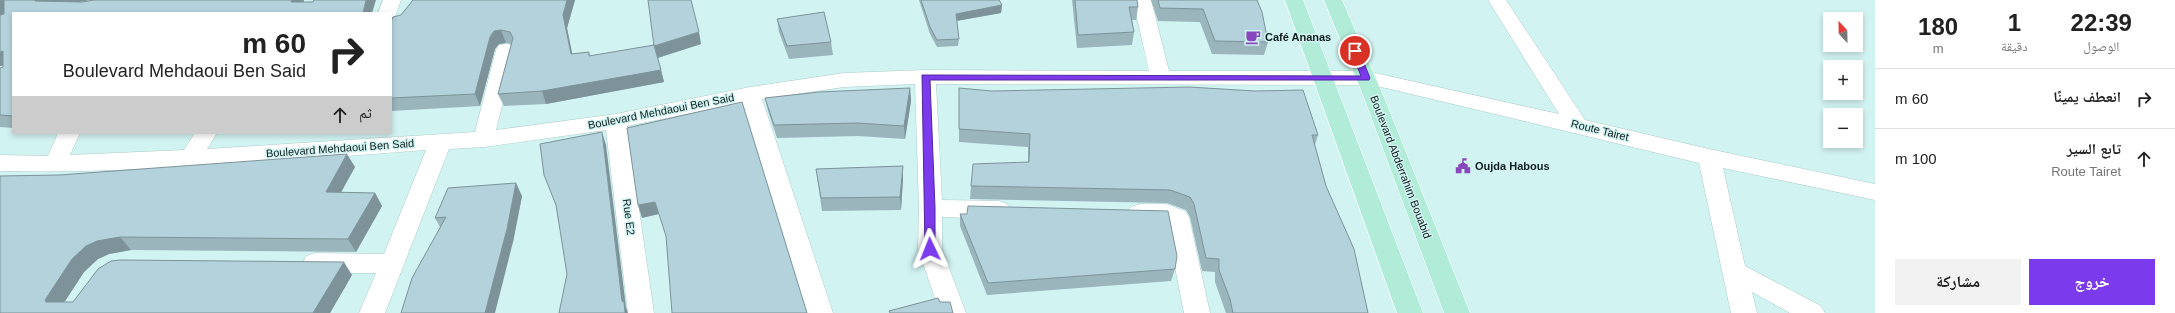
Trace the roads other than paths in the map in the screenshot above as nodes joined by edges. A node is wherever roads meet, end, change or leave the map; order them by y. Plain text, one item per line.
1 (392, 0) edge
2 (1142, 0) edge
3 (1294, 0) edge
4 (1333, 0) edge
5 (1497, 0) edge
6 (388, 12) edge
7 (506, 50) dead end
8 (925, 77) junction
9 (1323, 78) junction
10 (1366, 78) junction
11 (1162, 79) junction
12 (750, 94) junction
13 (616, 121) junction
14 (1577, 125) junction
15 (69, 134) edge
16 (205, 134) edge
17 (484, 139) junction
18 (327, 141) edge
19 (441, 141) junction
20 (1709, 157) junction
21 (191, 158) junction
22 (0, 163) edge
23 (55, 164) junction
24 (1875, 192) edge
25 (930, 208) junction
26 (1017, 210) edge
27 (1119, 212) edge
28 (290, 263) edge
29 (393, 264) junction
30 (1736, 272) junction
31 (372, 313) edge
32 (641, 313) edge
33 (820, 313) edge
34 (953, 313) edge
35 (1198, 313) edge
36 (1410, 313) edge
37 (1457, 313) edge
38 (1744, 313) edge
39 (1812, 313) edge

1 - 6 street
2 - 11 street
3 - 9 main road
4 - 10 main road, Boulevard Abderrahim Bouabid
5 - 14 street
7 - 17 street
8 - 11 street, Boulevard Mehdaoui Ben Said
8 - 12 street, Boulevard Mehdaoui Ben Said
8 - 25 street
9 - 10 street, Route Tairet
9 - 11 street, Boulevard Mehdaoui Ben Said
9 - 36 main road
10 - 14 street, Route Tairet
10 - 37 main road, Boulevard Abderrahim Bouabid
12 - 13 street, Boulevard Mehdaoui Ben Said
12 - 33 street
13 - 17 street, Boulevard Mehdaoui Ben Said
13 - 32 street, Rue E2
14 - 20 street, Route Tairet
15 - 23 street
16 - 21 street
17 - 19 street, Boulevard Mehdaoui Ben Said
18 - 19 street, Boulevard Mehdaoui Ben Said
18 - 21 street, Boulevard Mehdaoui Ben Said
19 - 29 street
20 - 24 street, Route Tairet
20 - 30 street
21 - 23 street, Boulevard Mehdaoui Ben Said
22 - 23 street, Boulevard Mehdaoui Ben Said
25 - 26 street
25 - 34 street
27 - 35 street
28 - 29 street
29 - 31 street
30 - 38 street
30 - 39 street

